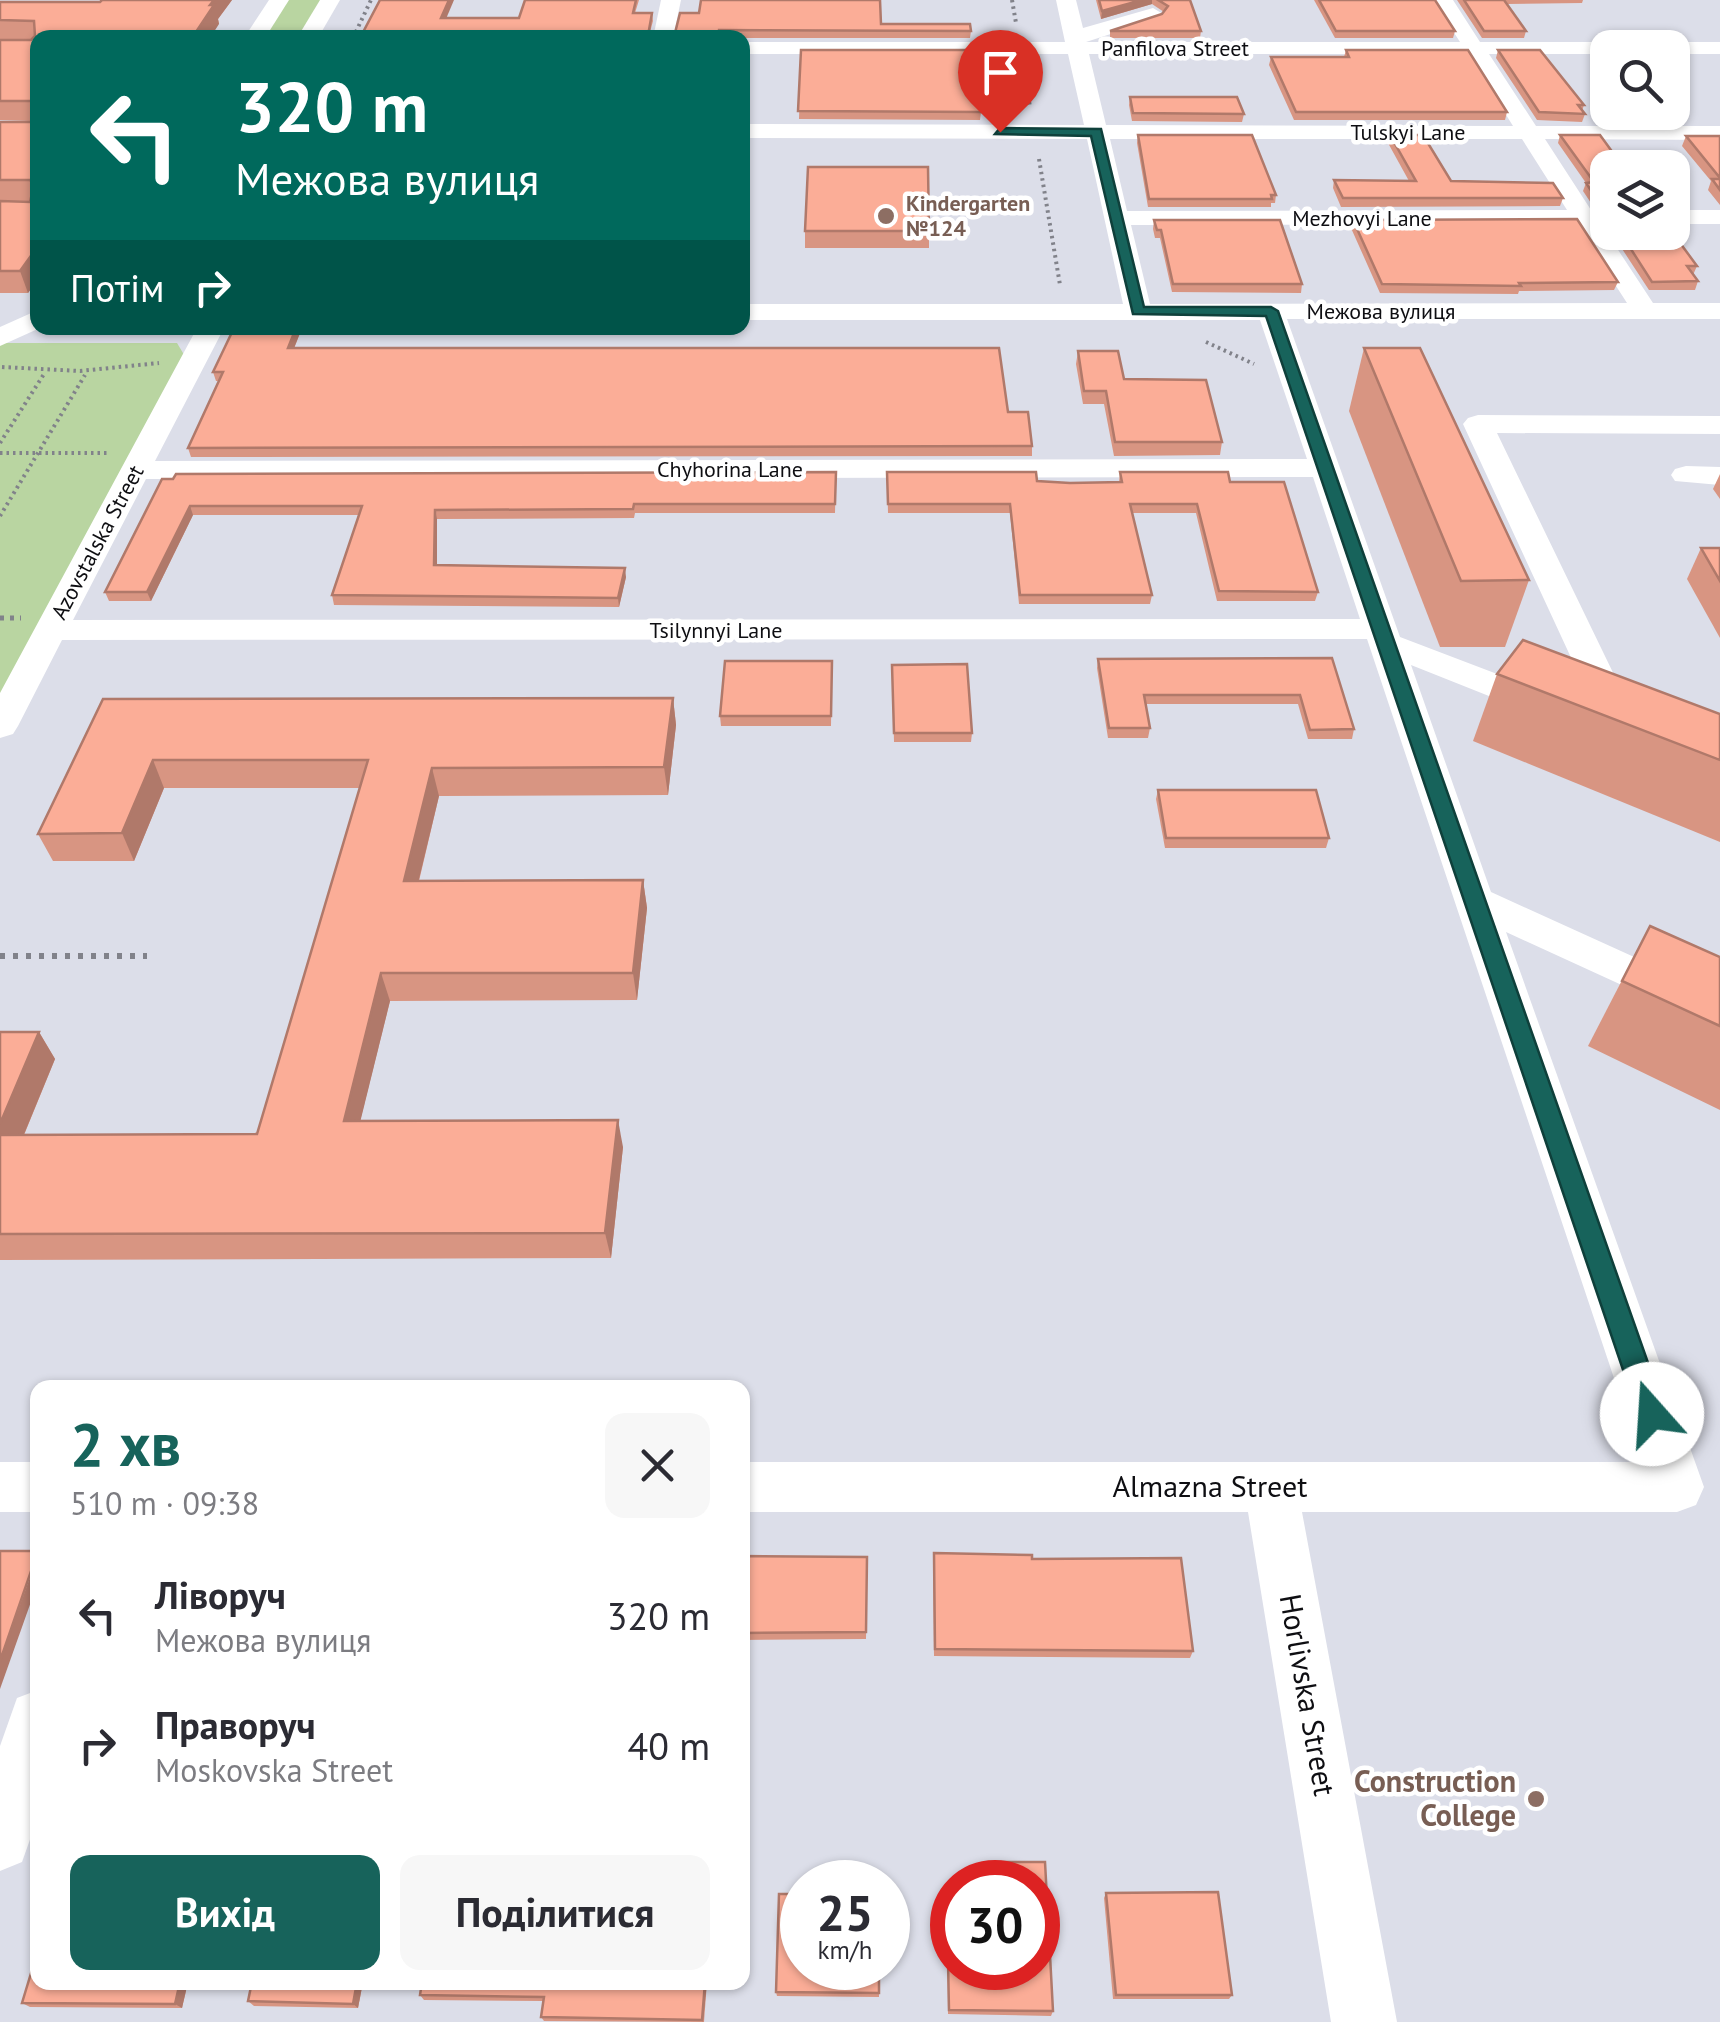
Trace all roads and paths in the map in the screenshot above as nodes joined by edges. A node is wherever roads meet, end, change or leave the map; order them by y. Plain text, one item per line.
1 (280, 0) edge
2 (330, 0) edge
3 (371, 0) edge
4 (672, 0) edge
5 (1066, 0) edge
6 (1443, 0) edge
7 (1153, 14) edge
8 (259, 30) edge
9 (312, 30) edge
10 (357, 30) edge
11 (665, 30) edge
12 (1076, 42) junction
13 (750, 48) edge
14 (1474, 48) junction
15 (1590, 48) edge
16 (1690, 48) edge
17 (1720, 48) edge
18 (750, 132) edge
19 (1096, 132) junction
20 (1529, 132) junction
21 (1720, 133) edge
22 (1590, 209) edge
23 (1590, 217) edge
24 (1690, 217) edge
25 (1720, 217) edge
26 (1116, 218) junction
27 (1613, 250) edge
28 (1138, 311) junction
29 (1271, 311) junction
30 (1644, 311) junction
31 (1720, 311) edge
32 (750, 312) edge
33 (0, 313) edge
34 (30, 315) edge
35 (30, 320) edge
36 (180, 335) edge
37 (206, 335) edge
38 (0, 338) edge
39 (194, 357) junction
40 (0, 367) edge
41 (44, 374) junction
42 (85, 374) junction
43 (1296, 383) junction
44 (1720, 425) edge
45 (0, 443) edge
46 (0, 453) edge
47 (38, 453) junction
48 (123, 462) junction
49 (1326, 468) junction
50 (1686, 476) dead end
51 (1720, 476) edge
52 (0, 516) edge
53 (50, 630) junction
54 (1383, 636) junction
55 (0, 726) edge
56 (1475, 902) junction
57 (0, 956) edge
58 (147, 956) dead end
59 (1720, 1014) edge
60 (0, 1487) edge
61 (30, 1487) edge
62 (750, 1487) edge
63 (1271, 1487) junction
64 (30, 1744) edge
65 (0, 1840) edge
66 (1364, 2022) edge

1 - 8 street
2 - 9 street
3 - 10 path
4 - 11 street
5 - 12 street
6 - 14 street
7 - 12 street
12 - 13 street, Panfilova Street
12 - 14 street, Panfilova Street
12 - 19 street
14 - 15 street, Panfilova Street
14 - 20 street
16 - 17 street
18 - 19 street, Tulskyi Lane
19 - 20 street, Tulskyi Lane
19 - 26 street
20 - 21 street, Tulskyi Lane
20 - 22 street
23 - 26 street, Mezhovyi Lane
24 - 25 street
26 - 28 street
27 - 30 street
28 - 29 street, Межова вулиця
28 - 32 street, Межова вулиця
28 - 43 path
29 - 30 street, Межова вулиця
29 - 43 street
30 - 31 street, Межова вулиця
33 - 34 street
35 - 38 street
36 - 39 street
37 - 39 street, Azovstalska Street
39 - 42 path
39 - 48 street, Azovstalska Street
40 - 41 path
41 - 42 path
41 - 45 path
42 - 47 path
43 - 49 street
44 - 54 street
46 - 47 path
47 - 48 path
47 - 52 path
48 - 49 street, Chyhorina Lane
48 - 53 street, Azovstalska Street
49 - 54 street
50 - 51 street
53 - 54 street, Tsilynnyi Lane
53 - 55 street, Azovstalska Street
54 - 56 street
56 - 59 street
56 - 63 street, Almazna Street
57 - 58 path
60 - 61 street
62 - 63 street, Almazna Street
63 - 66 street, Horlivska Street
64 - 65 street

